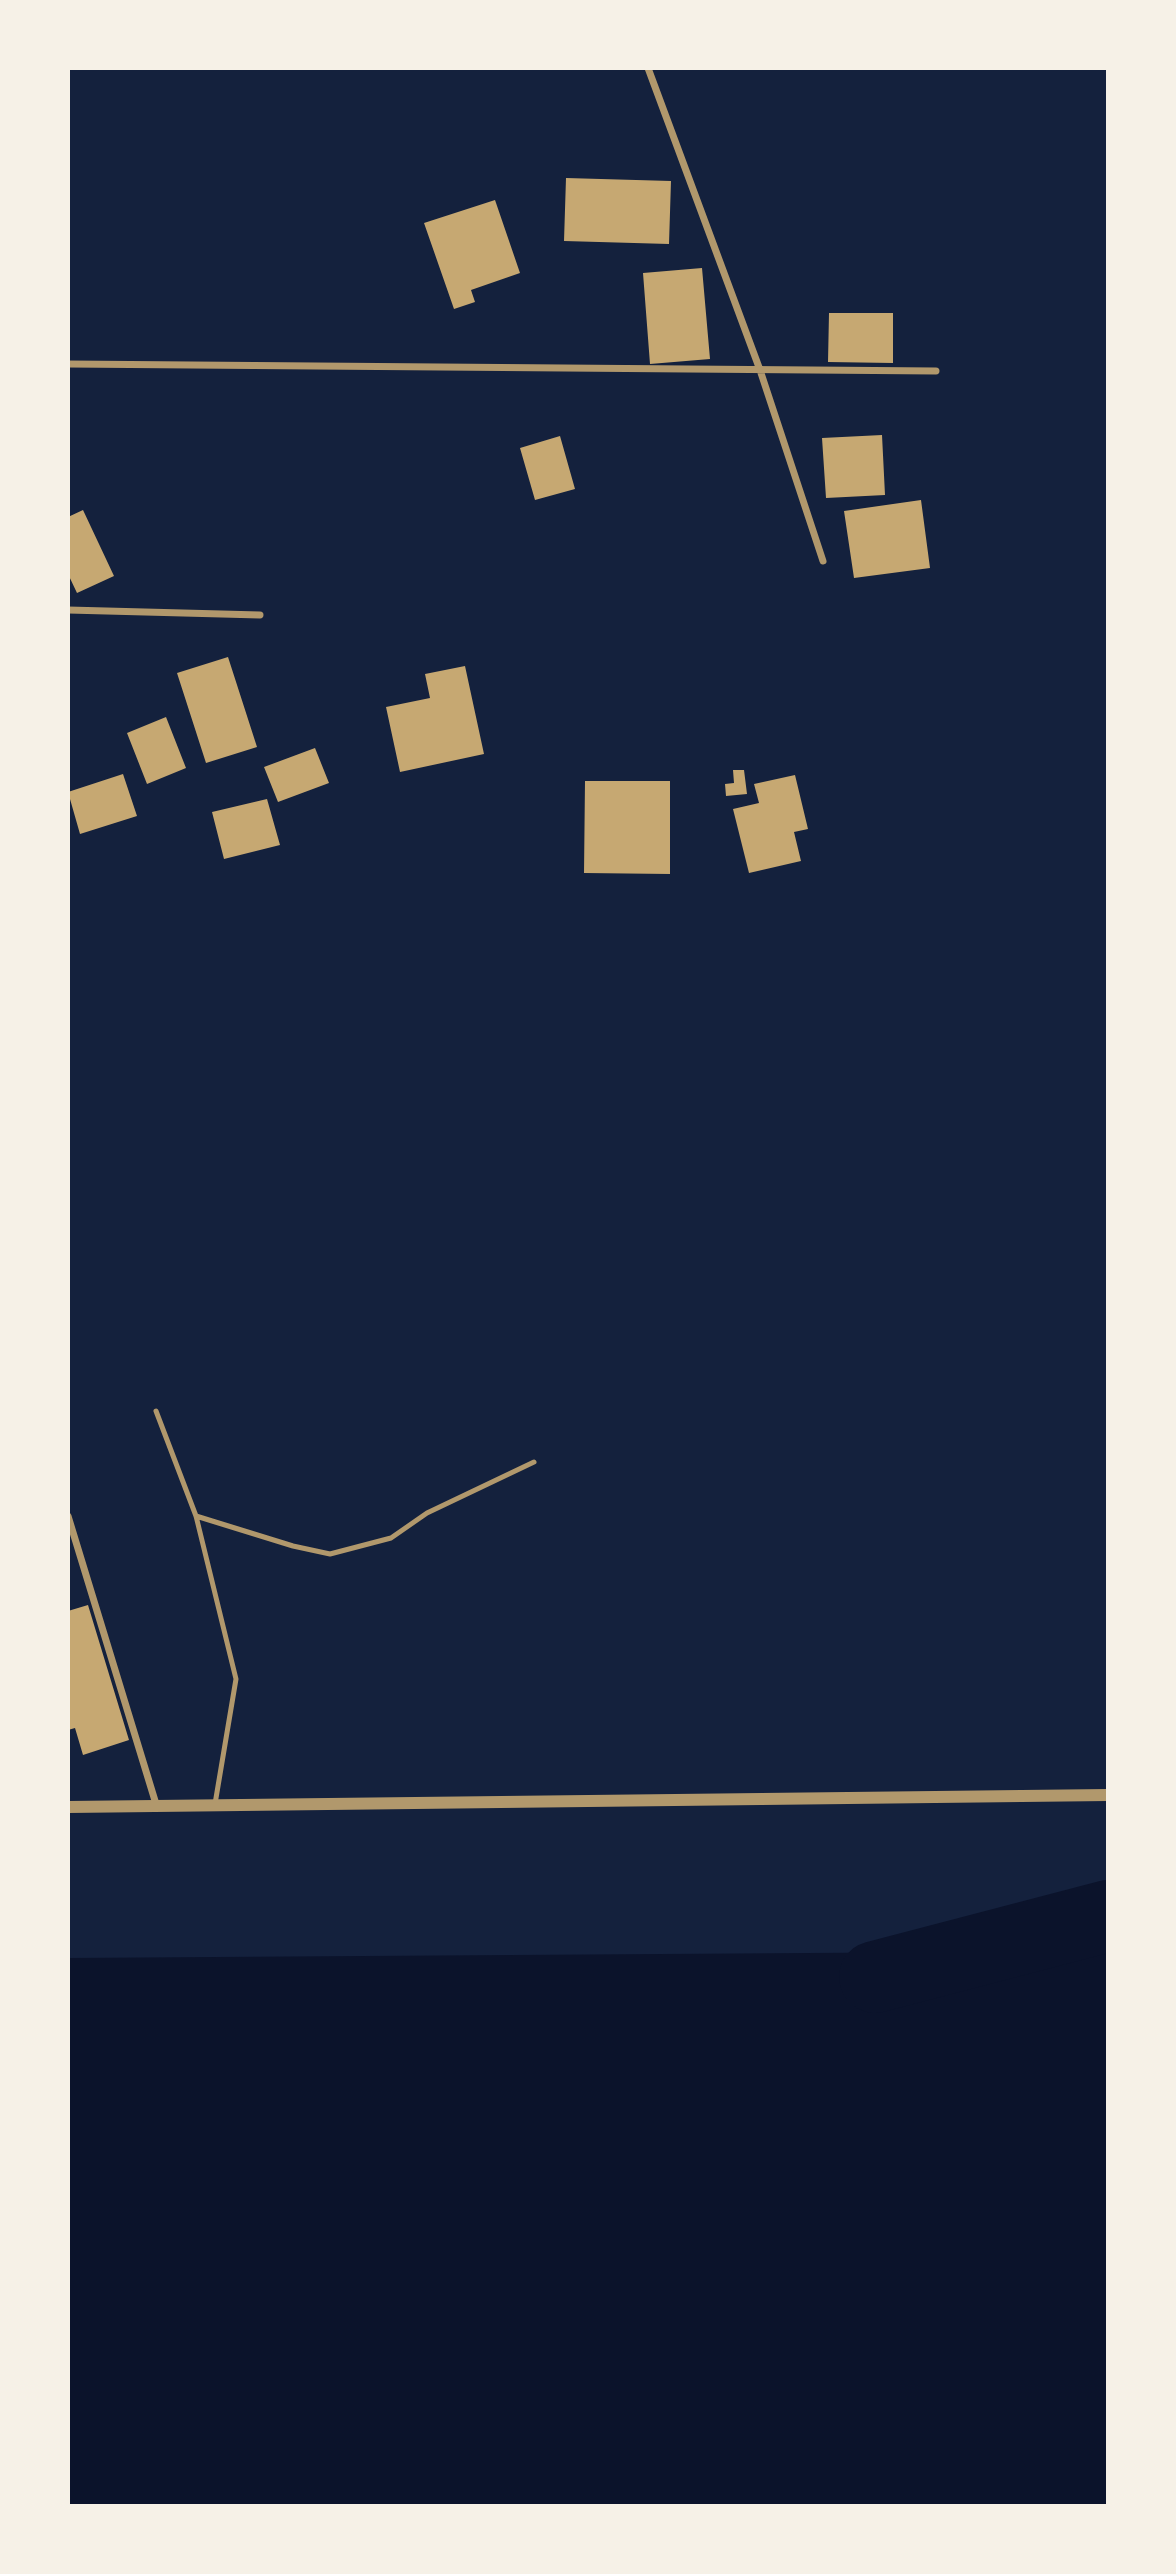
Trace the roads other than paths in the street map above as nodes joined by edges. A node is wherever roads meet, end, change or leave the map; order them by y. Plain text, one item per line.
1 (648, 68) edge
2 (68, 364) edge
3 (760, 370) junction
4 (936, 371) dead end
5 (823, 561) dead end
6 (68, 610) edge
7 (260, 615) dead end
8 (156, 1411) dead end
9 (534, 1462) dead end
10 (68, 1516) edge
11 (195, 1516) junction
12 (1108, 1795) edge
13 (156, 1804) junction
14 (215, 1804) junction
15 (68, 1807) edge

1 - 3 street
2 - 3 street
3 - 4 street
3 - 5 street
6 - 7 street
8 - 11 lane
9 - 11 lane
10 - 13 street
11 - 14 lane
12 - 14 street
13 - 14 street
13 - 15 street

